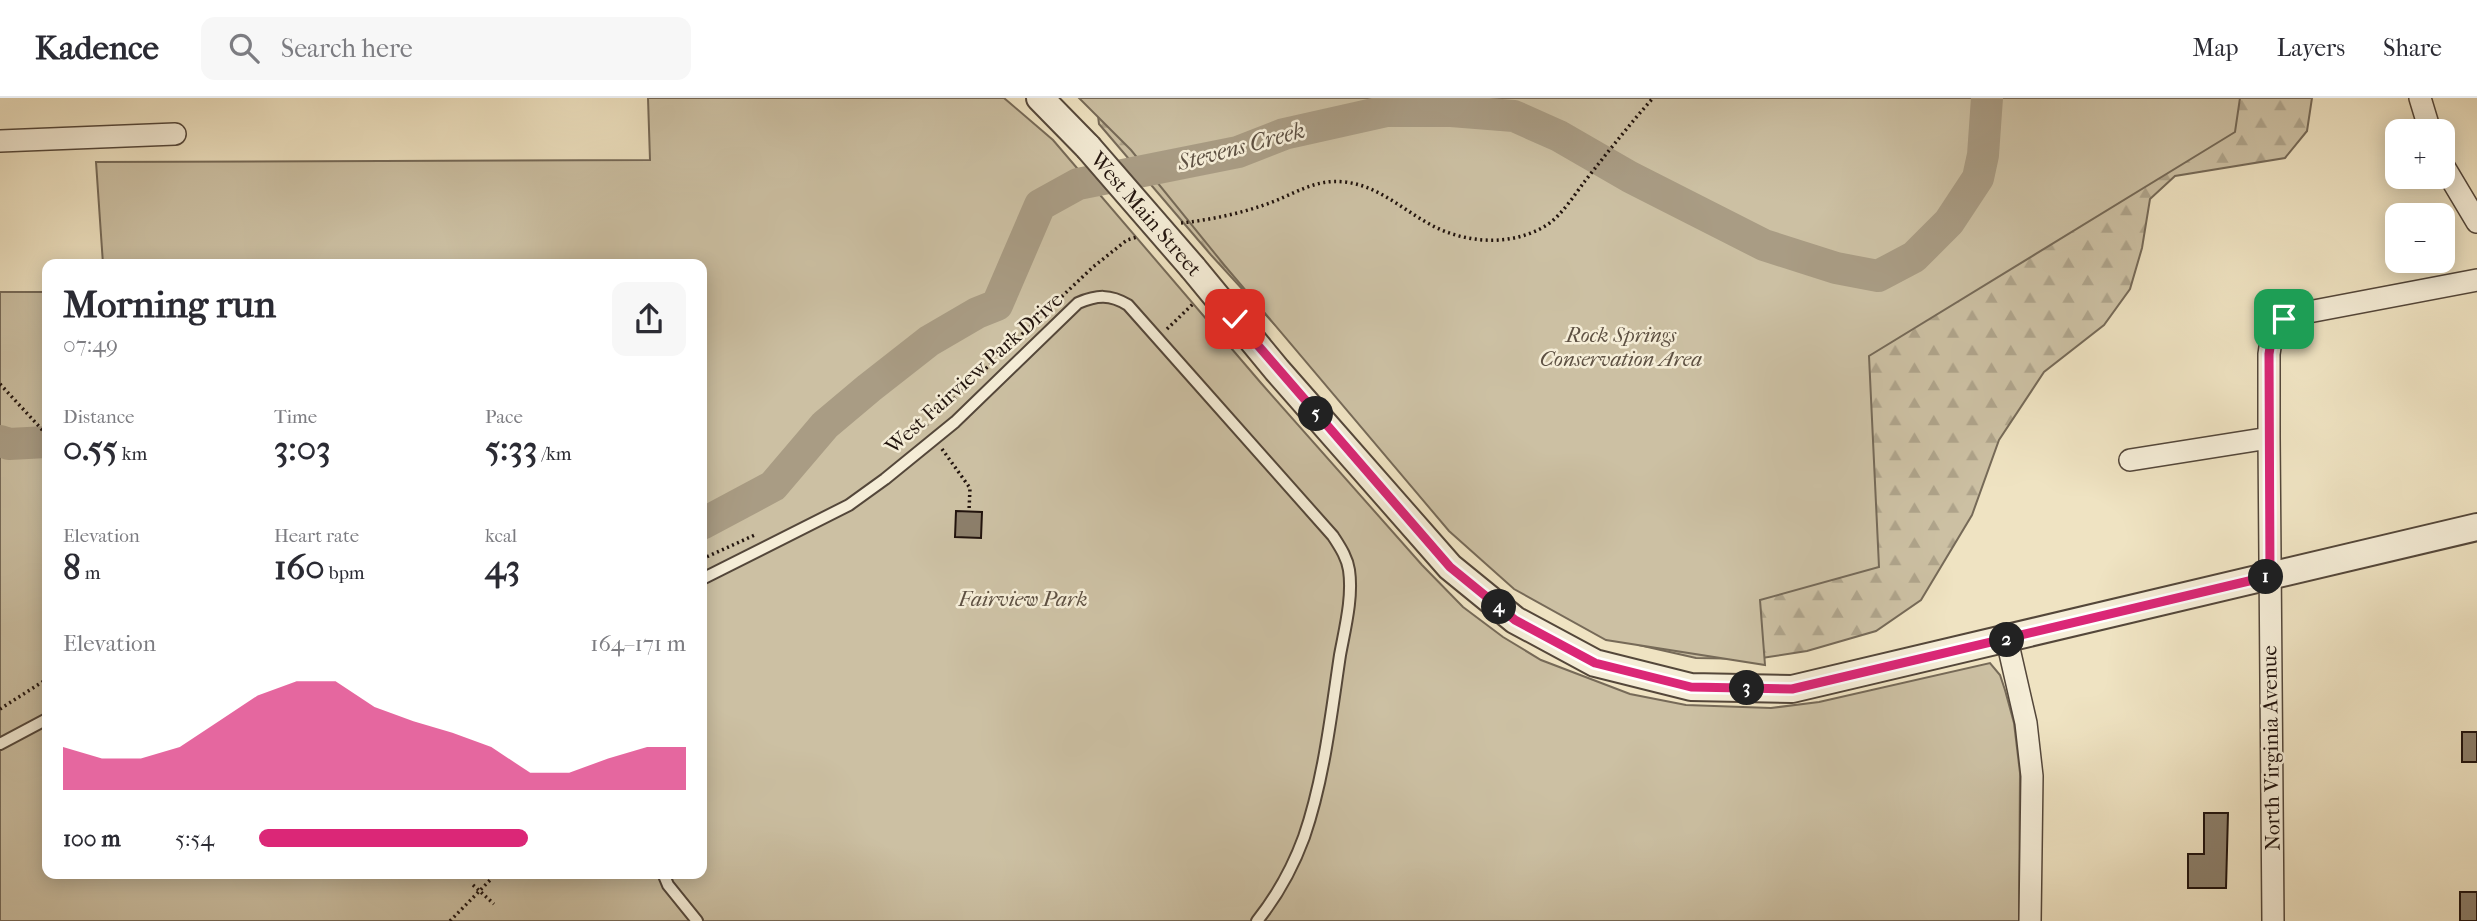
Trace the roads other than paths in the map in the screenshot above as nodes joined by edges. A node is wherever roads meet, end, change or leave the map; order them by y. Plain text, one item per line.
1 (1040, 98) edge
2 (2420, 98) edge
3 (2426, 119) edge
4 (175, 134) dead end
5 (0, 141) edge
6 (2455, 185) edge
7 (2477, 222) edge
8 (2477, 280) edge
9 (2269, 438) junction
10 (2130, 460) dead end
11 (2477, 527) edge
12 (707, 576) edge
13 (2270, 576) junction
14 (2007, 640) junction
15 (42, 722) edge
16 (0, 744) edge
17 (666, 879) edge
18 (698, 921) edge
19 (1257, 921) edge
20 (2030, 921) edge
21 (2273, 921) edge

1 - 14 street, West Main Street, bridge
2 - 3 street
4 - 5 street
6 - 7 street
8 - 9 street, North Virginia Avenue
9 - 10 street
9 - 13 street, North Virginia Avenue
11 - 13 street, West Main Street
12 - 19 lane, West Fairview Park Drive
13 - 14 street, West Main Street
13 - 21 street, North Virginia Avenue
14 - 20 street
15 - 16 lane
17 - 18 lane

